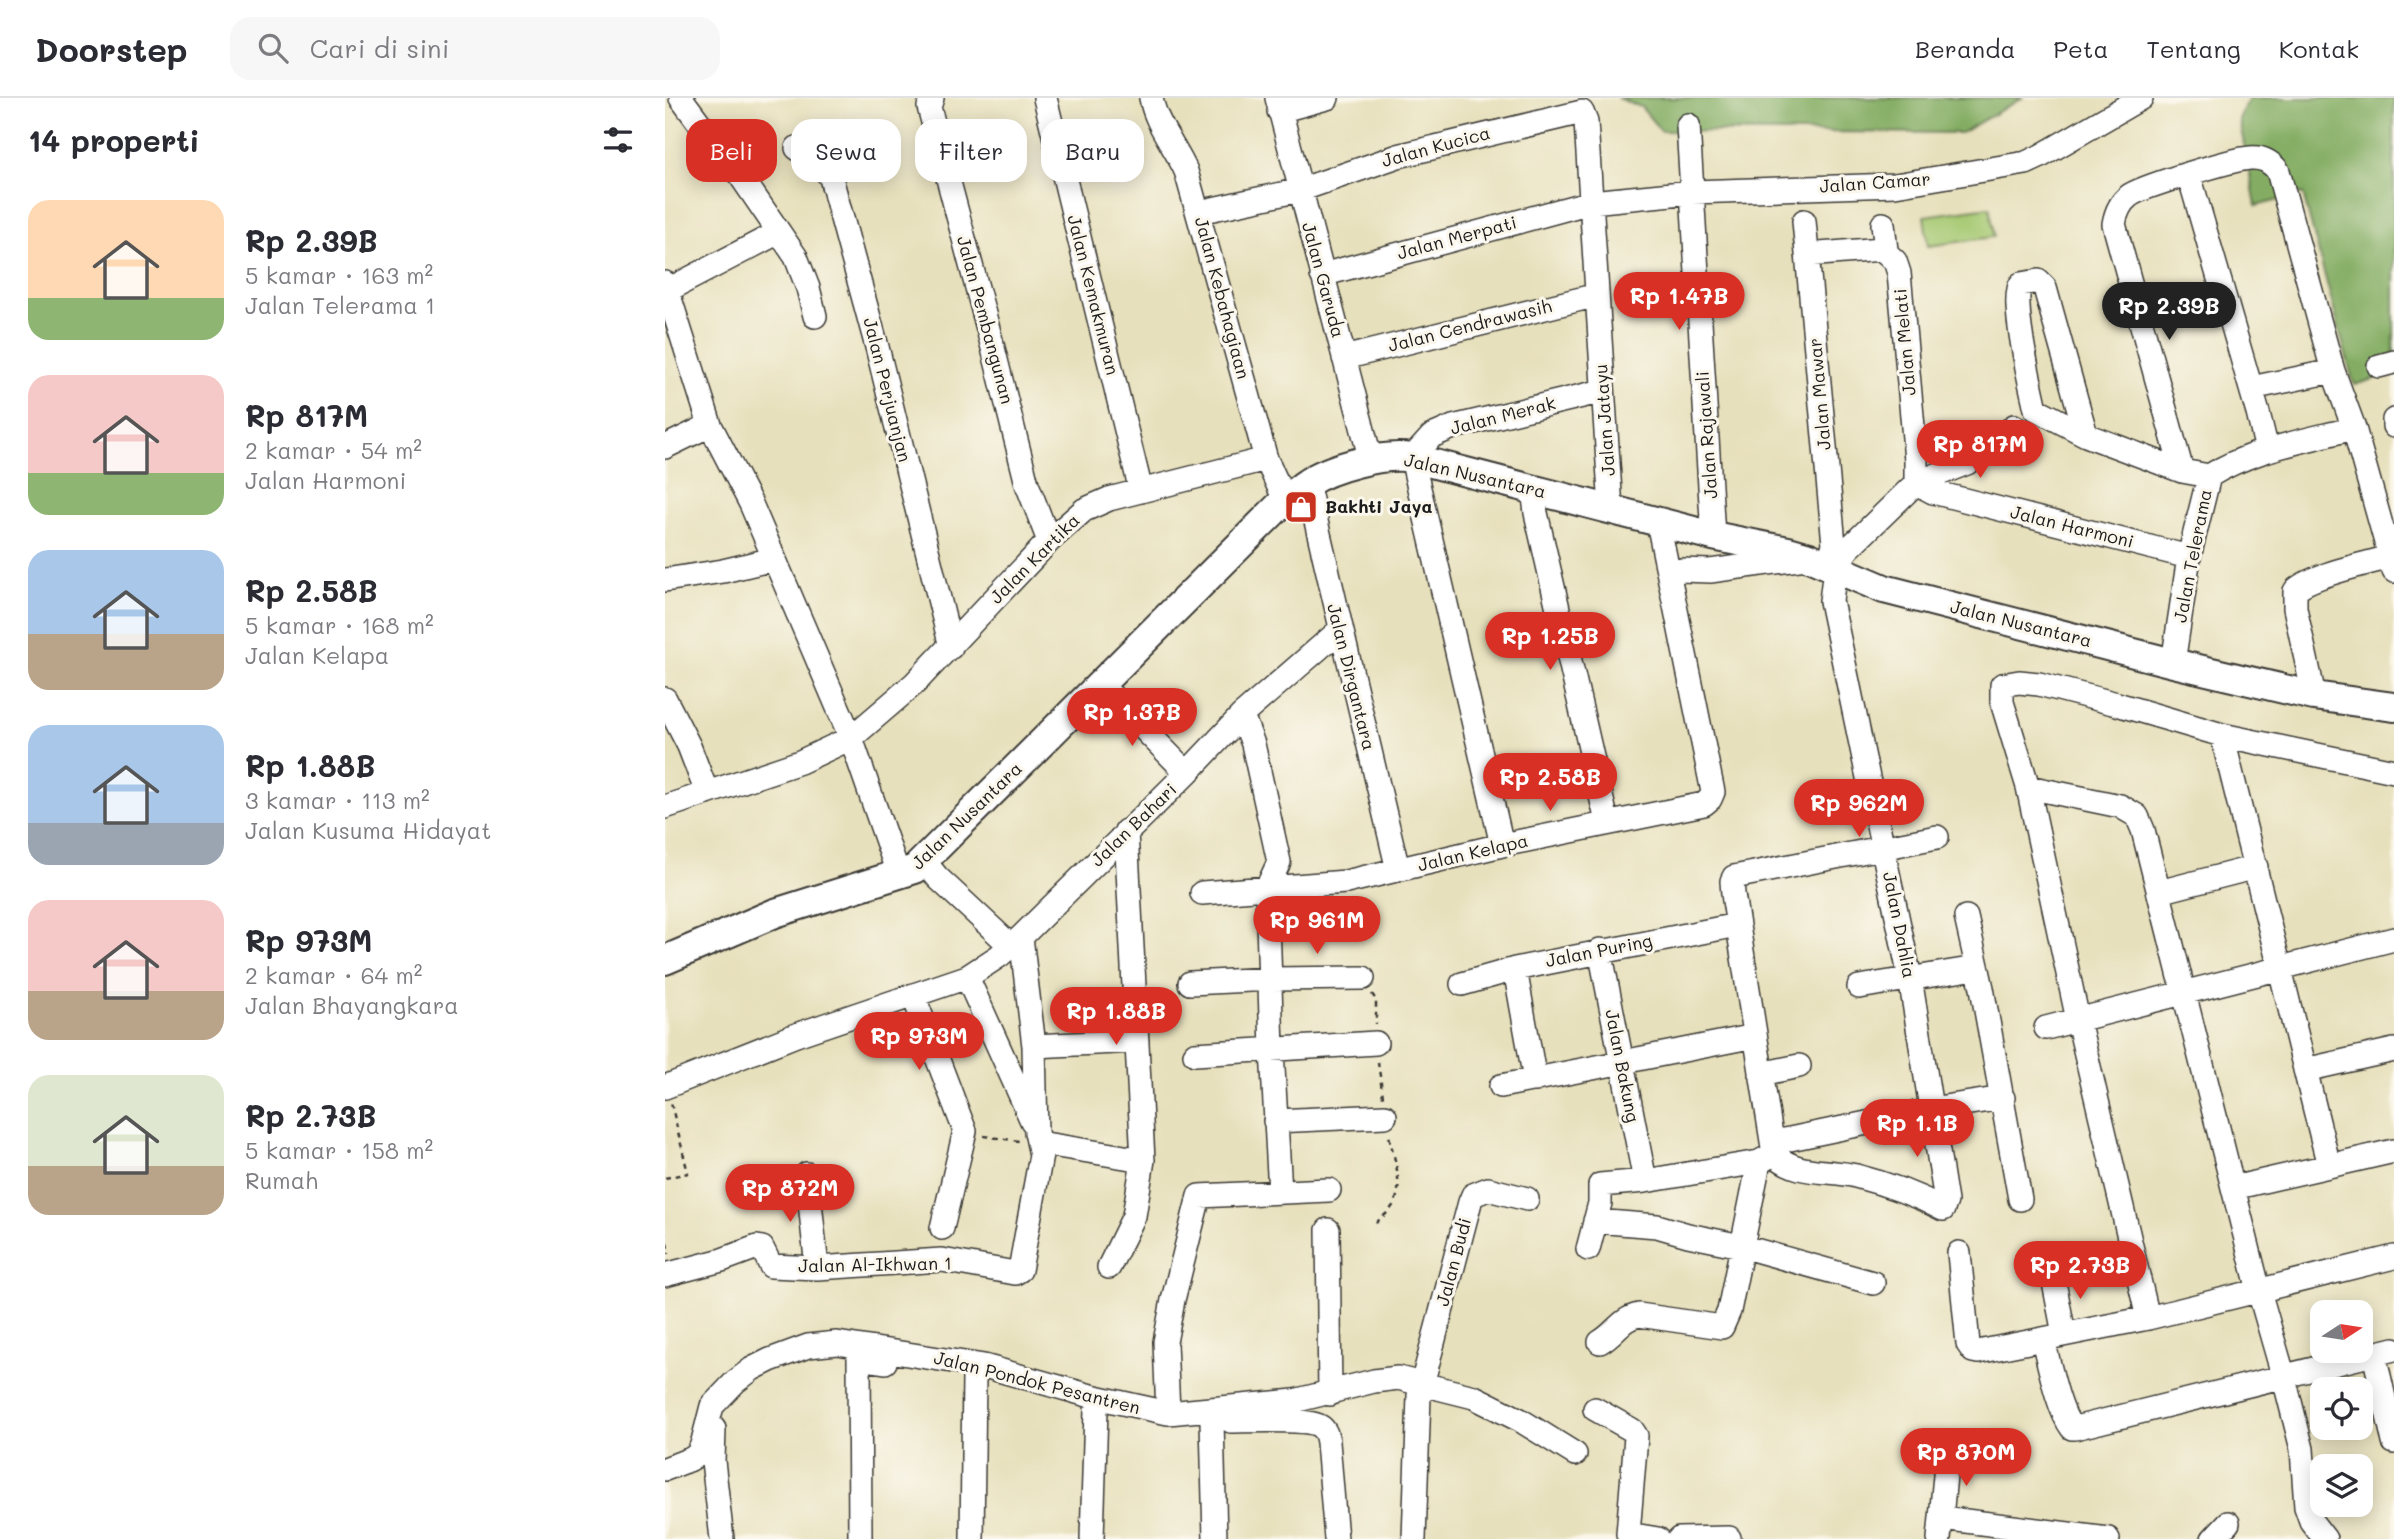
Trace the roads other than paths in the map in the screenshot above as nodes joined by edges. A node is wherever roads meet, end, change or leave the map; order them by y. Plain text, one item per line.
1 (681, 98) edge
2 (932, 98) edge
3 (1045, 98) edge
4 (1151, 98) edge
5 (1327, 98) edge
6 (2141, 98) edge
7 (1278, 104) edge
8 (1586, 122) joint
9 (1688, 125) dead end
10 (2189, 175) junction
11 (832, 182) edge
12 (1300, 190) junction
13 (1692, 192) junction
14 (1591, 202) junction
15 (1199, 212) junction
16 (1804, 221) dead end
17 (1883, 223) dead end
18 (779, 232) junction
19 (1886, 250) junction
20 (1807, 255) junction
21 (1322, 275) junction
22 (1597, 295) junction
23 (668, 298) edge
24 (815, 316) dead end
25 (1344, 358) junction
26 (2333, 372) junction
27 (2251, 388) junction
28 (1603, 391) junction
29 (2394, 421) edge
30 (710, 425) junction
31 (2014, 426) dead end
32 (2394, 426) edge
33 (2354, 428) junction
34 (2086, 435) junction
35 (665, 447) edge
36 (2267, 450) junction
37 (1412, 458) junction
38 (1266, 459) junction
39 (1371, 461) junction
40 (2182, 471) junction
41 (2209, 476) junction
42 (1916, 483) junction
43 (1533, 489) junction
44 (1141, 491) junction
45 (1296, 492) junction
46 (2385, 507) edge
47 (1611, 509) junction
48 (1658, 522) junction
49 (1049, 541) junction
50 (1730, 548) junction
51 (2189, 556) junction
52 (774, 559) junction
53 (1824, 564) junction
54 (2392, 564) edge
55 (1681, 570) dead end
56 (665, 580) edge
57 (1340, 630) junction
58 (951, 647) junction
59 (2173, 663) junction
60 (1101, 685) junction
61 (2314, 696) junction
62 (665, 699) edge
63 (2394, 707) edge
64 (1242, 715) junction
65 (2222, 735) junction
66 (851, 738) junction
67 (1217, 739) junction
68 (1253, 744) junction
69 (2394, 771) edge
70 (1187, 773) junction
71 (2028, 787) junction
72 (707, 793) junction
73 (665, 807) edge
74 (1607, 822) junction
75 (1126, 831) junction
76 (1937, 837) dead end
77 (1502, 845) junction
78 (1883, 846) junction
79 (924, 861) junction
80 (2256, 867) junction
81 (1398, 870) junction
82 (899, 876) junction
83 (1267, 888) junction
84 (2159, 892) junction
85 (1202, 893) dead end
86 (1966, 917) dead end
87 (1737, 925) junction
88 (2394, 939) edge
89 (1016, 942) junction
90 (1600, 950) junction
91 (665, 960) edge
92 (1976, 968) junction
93 (1515, 969) junction
94 (2280, 969) junction
95 (967, 977) junction
96 (1363, 978) dead end
97 (1910, 978) junction
98 (1271, 979) junction
99 (1190, 983) dead end
100 (1462, 984) dead end
101 (1859, 986) dead end
102 (2185, 993) junction
103 (914, 997) junction
104 (2078, 1020) junction
105 (2046, 1028) dead end
106 (1755, 1036) junction
107 (1137, 1041) junction
108 (1376, 1043) dead end
109 (1034, 1046) junction
110 (2394, 1049) edge
111 (1272, 1050) junction
112 (1195, 1054) dead end
113 (1621, 1064) junction
114 (1799, 1066) dead end
115 (2305, 1070) junction
116 (1761, 1074) junction
117 (1535, 1080) junction
118 (666, 1084) edge
119 (1501, 1086) dead end
120 (2003, 1098) junction
121 (1932, 1110) junction
122 (1385, 1115) dead end
123 (1275, 1121) junction
124 (1038, 1138) junction
125 (2394, 1151) edge
126 (1768, 1152) junction
127 (1143, 1160) junction
128 (2329, 1166) junction
129 (807, 1174) dead end
130 (1644, 1181) junction
131 (2233, 1188) junction
132 (1329, 1190) dead end
133 (1280, 1192) junction
134 (1527, 1199) dead end
135 (2020, 1199) dead end
136 (1595, 1221) junction
137 (943, 1228) dead end
138 (1328, 1230) dead end
139 (1741, 1246) junction
140 (1588, 1249) dead end
141 (1959, 1253) dead end
142 (2394, 1257) edge
143 (1109, 1266) dead end
144 (817, 1268) junction
145 (665, 1275) edge
146 (2053, 1277) dead end
147 (1873, 1283) dead end
148 (2259, 1291) junction
149 (2148, 1318) junction
150 (2053, 1337) junction
151 (1600, 1342) dead end
152 (2384, 1352) edge
153 (859, 1358) junction
154 (974, 1376) junction
155 (2284, 1378) junction
156 (1422, 1385) junction
157 (1329, 1394) junction
158 (1595, 1409) dead end
159 (1096, 1410) junction
160 (1168, 1413) junction
161 (1212, 1421) junction
162 (2394, 1443) edge
163 (1575, 1454) dead end
164 (1947, 1454) dead end
165 (665, 1469) edge
166 (1940, 1529) edge
167 (1629, 1537) edge
168 (1729, 1538) edge
169 (722, 1539) edge
170 (860, 1539) edge
171 (972, 1539) edge
172 (1091, 1539) edge
173 (1215, 1539) edge
174 (1336, 1539) edge
175 (1414, 1539) edge
176 (1658, 1539) edge
177 (1679, 1539) edge
178 (2108, 1539) edge
179 (2325, 1539) edge

1 - 18 street
2 - 49 street, Jalan Pembangunan
3 - 44 street, Jalan Kemakmuran
4 - 15 street, Jalan Kebahagiaan
5 - 7 street
6 - 13 street, Jalan Camar
7 - 12 street, Jalan Garuda
8 - 12 street, Jalan Kucica
8 - 14 street, Jalan Jatayu
9 - 13 street, Jalan Rajawali
10 - 26 street
10 - 27 street
10 - 40 street
11 - 58 street, Jalan Perjuanjan
12 - 15 street, Jalan Kucica
12 - 21 street, Jalan Garuda
13 - 14 street, Jalan Camar
13 - 50 street, Jalan Rajawali
14 - 21 street, Jalan Merpati
14 - 22 street, Jalan Jatayu
15 - 38 street, Jalan Kebahagiaan
16 - 20 street, Jalan Mawar
17 - 19 street, Jalan Melati
18 - 23 street
18 - 24 street
19 - 20 street
19 - 42 street, Jalan Melati
20 - 53 street, Jalan Mawar
21 - 25 street, Jalan Garuda
22 - 25 street, Jalan Cendrawasih
22 - 28 street, Jalan Jatayu
23 - 30 street
25 - 39 street, Jalan Garuda
26 - 27 street
26 - 33 street
27 - 36 street
28 - 37 street, Jalan Merak
28 - 47 street, Jalan Jatayu
29 - 32 street
30 - 35 street
30 - 52 street
31 - 42 street
33 - 36 street, Jalan Telerama
33 - 46 street
34 - 34 street
34 - 40 street
36 - 41 street, Jalan Telerama
37 - 39 main road, Jalan Nusantara
37 - 43 main road, Jalan Nusantara
37 - 77 street
38 - 44 street, Jalan Kartika
38 - 45 street, Jalan Kebahagiaan
39 - 45 main road, Jalan Nusantara
40 - 41 street
41 - 51 street, Jalan Telerama
42 - 51 street, Jalan Harmoni
42 - 53 street
43 - 47 main road, Jalan Nusantara
43 - 74 street
44 - 49 street, Jalan Kartika
45 - 57 street, Jalan Dirgantara
45 - 60 main road, Jalan Nusantara
46 - 54 street
47 - 48 main road, Jalan Nusantara
48 - 50 main road, Jalan Nusantara
48 - 74 street, Jalan Kelapa
49 - 58 street, Jalan Kartika
50 - 53 main road, Jalan Nusantara
50 - 55 street
51 - 59 street, Jalan Telerama
52 - 56 street
52 - 66 street
53 - 59 main road, Jalan Nusantara
53 - 78 street, Jalan Dahlia
54 - 61 street
57 - 64 street, Jalan Bahari
57 - 81 street, Jalan Dirgantara
58 - 66 street, Jalan Kartika
59 - 61 main road, Jalan Nusantara
60 - 70 street
60 - 79 main road, Jalan Nusantara
61 - 63 main road, Jalan Nusantara
62 - 72 street
64 - 67 street, Jalan Bahari
64 - 68 street
65 - 69 street
65 - 71 street
65 - 80 street
66 - 72 street, Jalan Kartika
66 - 82 street
67 - 68 street
67 - 70 street, Jalan Bahari
68 - 83 street
70 - 75 street, Jalan Bahari
71 - 84 street
71 - 104 street
72 - 73 street, Jalan Kartika
74 - 77 street, Jalan Kelapa
75 - 89 street, Jalan Bahari
75 - 107 street
76 - 78 street
77 - 81 street, Jalan Kelapa
78 - 87 street
78 - 97 street, Jalan Dahlia
79 - 82 main road, Jalan Nusantara
79 - 89 street
80 - 84 street
80 - 94 street
81 - 83 street, Jalan Kelapa
82 - 91 main road, Jalan Nusantara
83 - 85 street, Jalan Kelapa
83 - 98 street
84 - 102 street
86 - 92 street
87 - 90 street, Jalan Puring
87 - 106 street
88 - 94 street
89 - 95 street, Jalan Bahari
89 - 109 street
90 - 93 street, Jalan Puring
90 - 113 street, Jalan Bakung
92 - 97 street
92 - 120 street
93 - 100 street, Jalan Puring
93 - 117 street
94 - 102 street
94 - 115 street
95 - 103 street, Jalan Bahari
95 - 124 street
96 - 98 street
97 - 101 street
97 - 121 street, Jalan Dahlia
98 - 99 street
98 - 111 street
102 - 104 street
102 - 131 street
103 - 118 street, Jalan Bahari
103 - 137 street
104 - 105 street
104 - 149 street
106 - 113 street
106 - 116 street
107 - 109 street
107 - 127 street
108 - 111 street
109 - 124 street
110 - 115 street
111 - 112 street
111 - 123 street
113 - 117 street
113 - 130 street, Jalan Bakung
114 - 116 street
115 - 128 street
116 - 126 street
117 - 119 street
120 - 121 street
120 - 135 street
121 - 126 street
121 - 126 street, Jalan Dahlia
122 - 123 street
123 - 133 street
124 - 127 street
124 - 144 street, Jalan Al-Ikhwan 1
125 - 128 street
126 - 130 street
126 - 139 street
127 - 143 street
128 - 131 street
129 - 144 street
130 - 136 street
131 - 148 street
132 - 133 street
133 - 160 street
134 - 156 street, Jalan Budi
136 - 139 street
136 - 140 street
138 - 157 street
139 - 147 street
139 - 151 street
141 - 150 street
142 - 148 street
144 - 145 street, Jalan Al-Ikhwan 1
146 - 150 street
148 - 149 street
148 - 155 street
149 - 150 street
150 - 155 street
152 - 155 street
152 - 162 street
153 - 154 street
153 - 169 street
153 - 170 street
154 - 159 street
154 - 171 street
155 - 179 street
156 - 157 street, Jalan Pondok Pesantren
156 - 163 street, Jalan Pondok Pesantren
156 - 175 street
157 - 160 street, Jalan Pondok Pesantren
158 - 167 street
159 - 161 street
159 - 172 street
160 - 165 street, Jalan Pondok Pesantren
161 - 173 street
161 - 174 street
164 - 166 street
166 - 178 street
167 - 176 street
168 - 177 street

